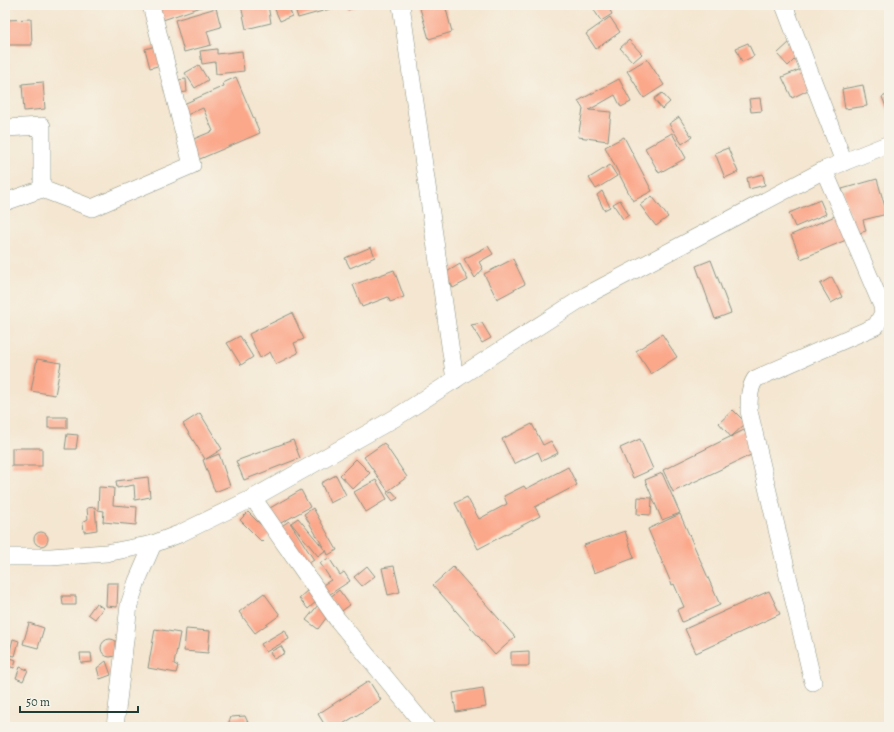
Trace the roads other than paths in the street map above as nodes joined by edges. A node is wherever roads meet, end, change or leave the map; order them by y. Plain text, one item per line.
1 (151, 5) edge
2 (401, 5) edge
3 (784, 5) edge
4 (5, 128) edge
5 (889, 144) edge
6 (844, 162) junction
7 (824, 170) junction
8 (42, 189) junction
9 (5, 202) edge
10 (455, 380) junction
11 (253, 498) junction
12 (153, 544) junction
13 (5, 557) edge
14 (813, 682) dead end
15 (115, 727) edge
16 (426, 727) edge

1 - 8 street
2 - 10 street
3 - 6 street
4 - 8 street
5 - 6 street
6 - 7 street
7 - 10 street
7 - 14 street
8 - 9 street
10 - 11 street
11 - 12 street
11 - 16 street
12 - 13 street
12 - 15 street

